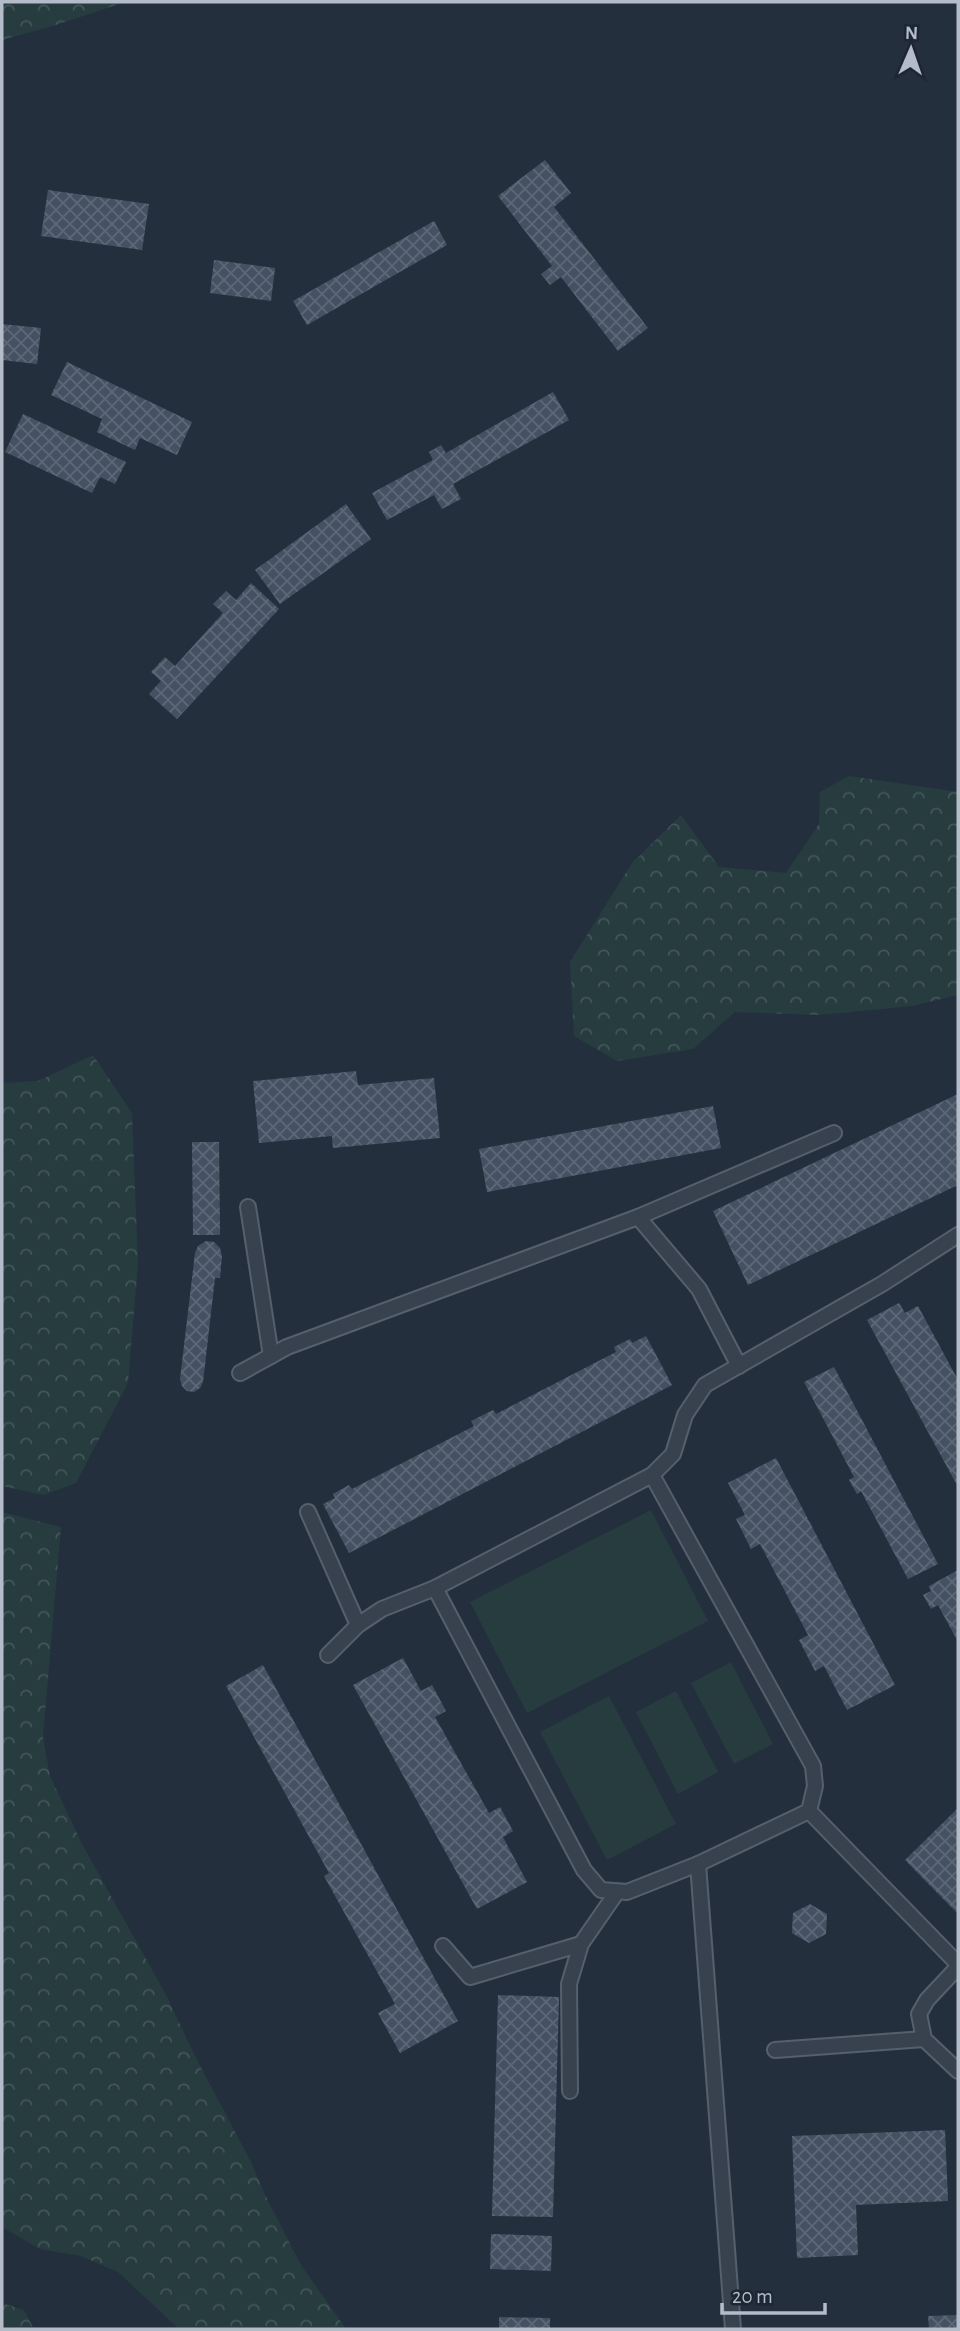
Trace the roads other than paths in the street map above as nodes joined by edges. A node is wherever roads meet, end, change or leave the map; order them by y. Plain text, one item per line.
1 (834, 1133) dead end
2 (248, 1207) dead end
3 (639, 1217) junction
4 (958, 1235) edge
5 (271, 1356) junction
6 (739, 1366) junction
7 (240, 1373) dead end
8 (652, 1475) junction
9 (308, 1512) dead end
10 (435, 1588) junction
11 (358, 1625) junction
12 (328, 1655) dead end
13 (809, 1811) junction
14 (698, 1864) junction
15 (617, 1892) junction
16 (581, 1944) junction
17 (443, 1947) dead end
18 (958, 1966) edge
19 (923, 2039) junction
20 (775, 2050) dead end
21 (958, 2071) edge
22 (570, 2091) dead end
23 (733, 2329) edge

1 - 3 lane
2 - 5 lane
3 - 5 lane
3 - 6 lane
4 - 6 lane
5 - 7 lane
6 - 8 lane
8 - 10 lane
8 - 13 lane
9 - 11 lane
10 - 11 lane
10 - 15 lane
11 - 12 lane
13 - 14 lane
13 - 18 lane
14 - 15 lane
14 - 23 lane
15 - 16 lane
16 - 17 lane
16 - 22 lane
18 - 19 lane
19 - 20 lane
19 - 21 lane

